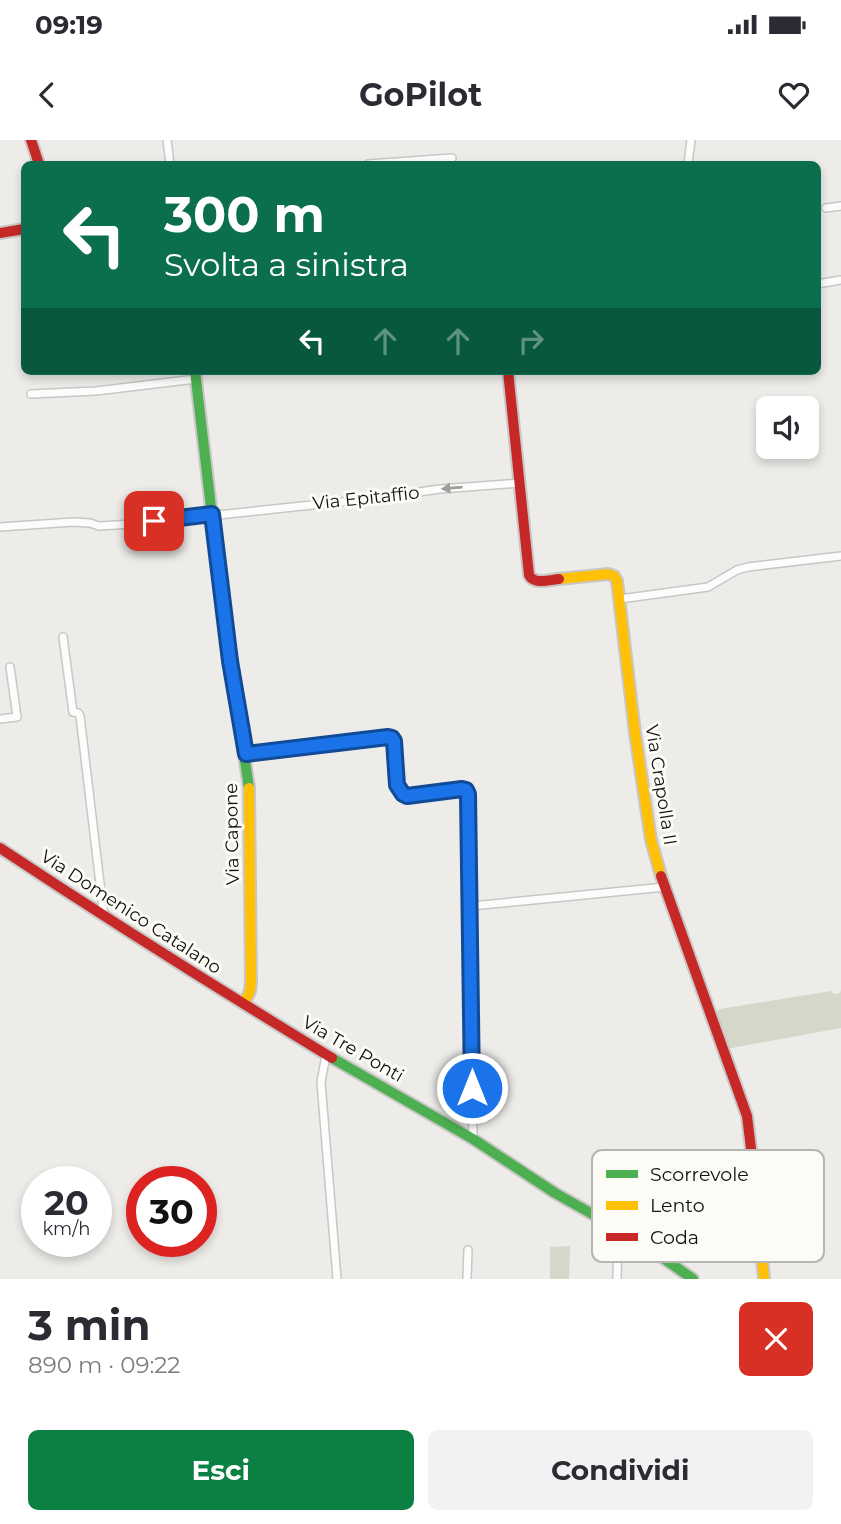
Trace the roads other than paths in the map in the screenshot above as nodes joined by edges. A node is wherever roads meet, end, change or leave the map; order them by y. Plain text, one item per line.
1 (31, 140) edge
2 (167, 140) edge
3 (691, 140) edge
4 (452, 158) dead end
5 (38, 161) edge
6 (170, 161) edge
7 (410, 161) edge
8 (688, 161) edge
9 (841, 206) edge
10 (826, 208) dead end
11 (21, 230) edge
12 (0, 233) edge
13 (841, 280) edge
14 (821, 283) edge
15 (196, 375) edge
16 (508, 375) edge
17 (32, 394) dead end
18 (520, 483) junction
19 (212, 514) junction
20 (0, 527) edge
21 (841, 556) edge
22 (620, 600) junction
23 (63, 637) dead end
24 (10, 667) dead end
25 (0, 719) edge
26 (246, 754) junction
27 (0, 848) edge
28 (665, 887) junction
29 (471, 906) junction
30 (104, 917) junction
31 (244, 1004) junction
32 (326, 1055) junction
33 (472, 1139) junction
34 (751, 1150) edge
35 (592, 1214) edge
36 (468, 1250) dead end
37 (669, 1262) edge
38 (337, 1279) edge
39 (467, 1279) edge
40 (693, 1279) edge

1 - 5 street
2 - 6 street
3 - 8 street
4 - 7 street
9 - 10 street
11 - 12 street
13 - 14 street
15 - 17 street
15 - 19 street, Via Capone
16 - 18 street, Via Crapolla II
18 -> 19 street, Via Epitaffio
18 - 22 street, Via Crapolla II
19 - 20 street, Via Epitaffio
19 - 26 street, Via Capone
21 - 22 street
22 - 28 street, Via Crapolla II
23 - 30 street
24 - 25 street
26 - 29 street
26 - 31 street, Via Capone
27 - 30 street, Via Domenico Catalano
28 - 29 street
28 - 34 street, Via Crapolla II
29 - 33 street
30 - 31 street, Via Domenico Catalano
31 - 32 street, Via Tre Ponti
32 - 33 street, Via Tre Ponti
32 - 38 street
33 - 35 street, Via Tre Ponti
36 - 39 street
37 - 40 street, Via Tre Ponti

